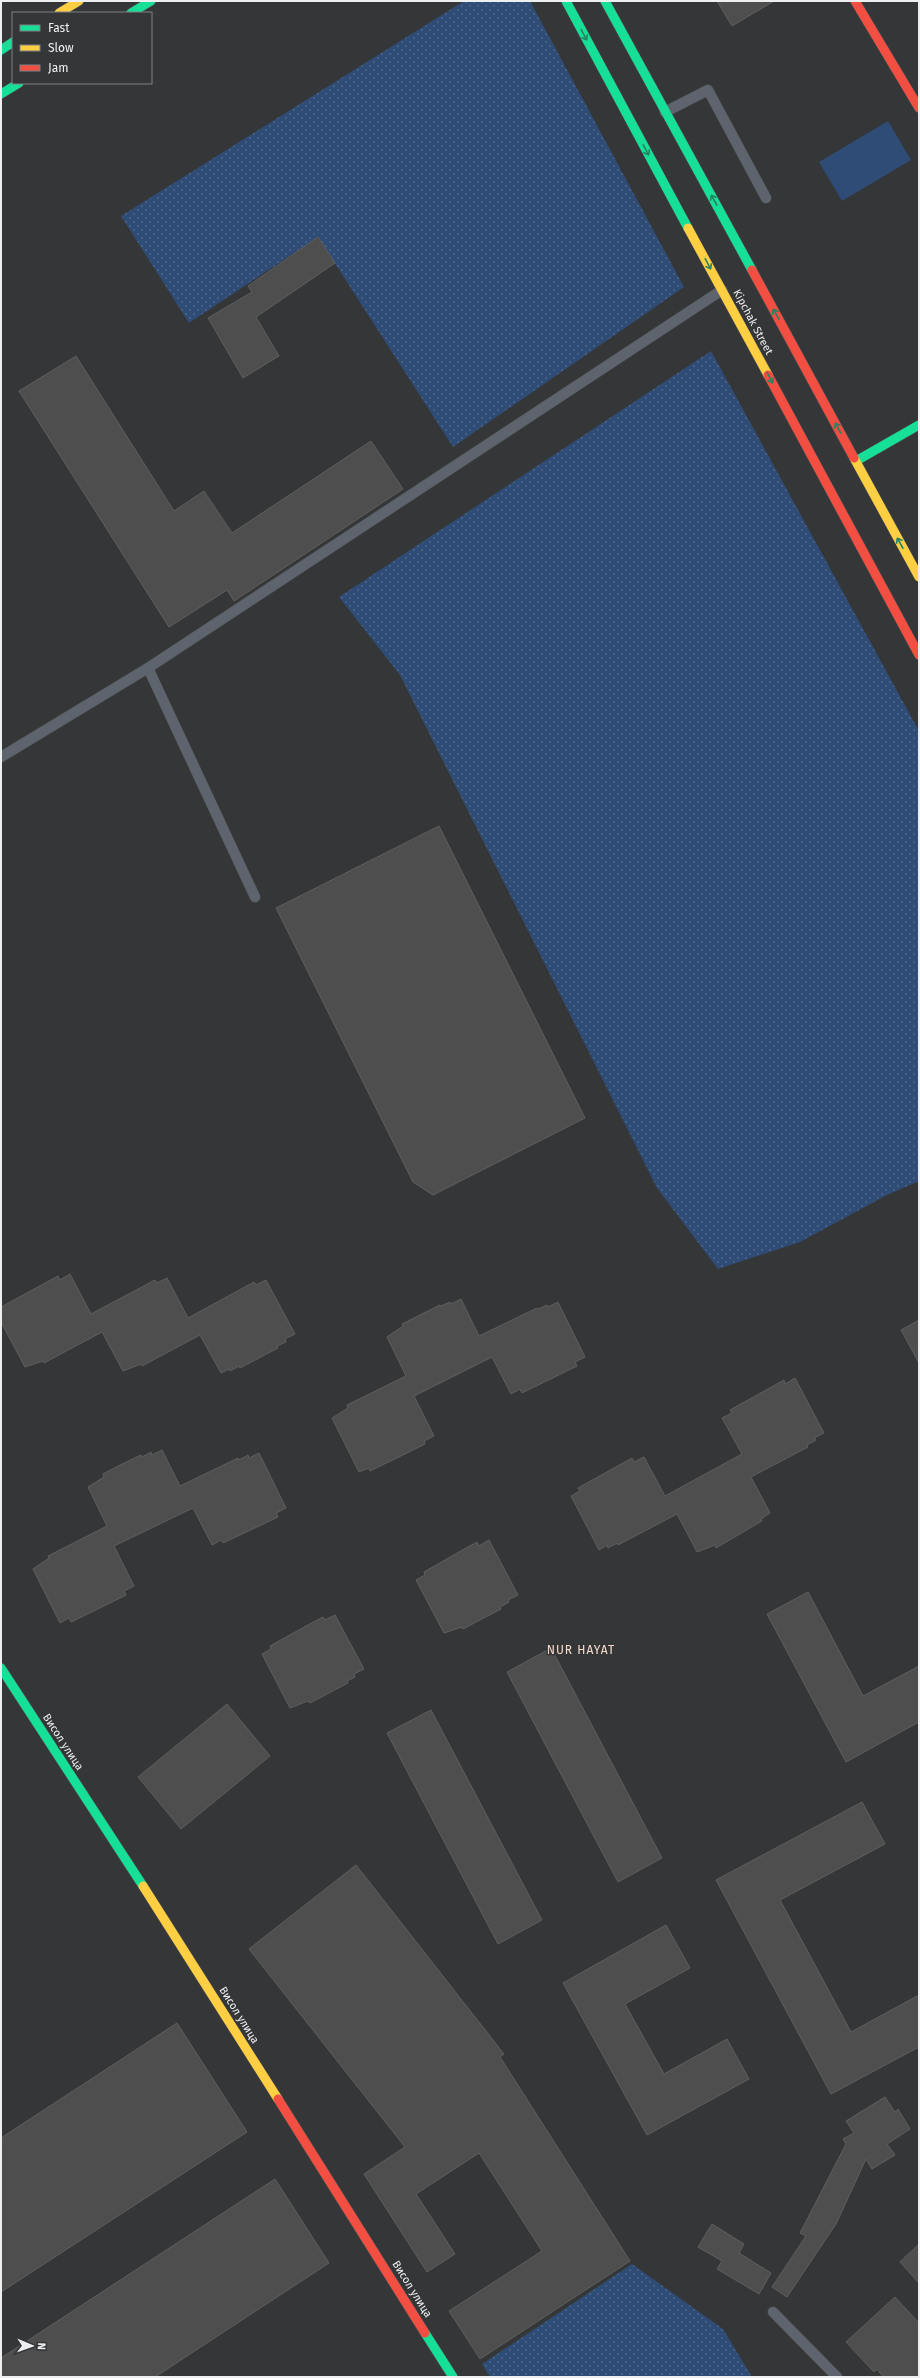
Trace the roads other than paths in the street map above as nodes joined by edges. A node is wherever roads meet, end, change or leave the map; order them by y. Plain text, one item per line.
1 (79, 1) edge
2 (151, 1) edge
3 (566, 1) edge
4 (605, 1) edge
5 (855, 1) edge
6 (62, 12) edge
7 (133, 12) edge
8 (12, 43) edge
9 (1, 50) edge
10 (17, 84) edge
11 (1, 94) edge
12 (919, 108) edge
13 (666, 112) junction
14 (766, 198) dead end
15 (722, 290) junction
16 (919, 425) edge
17 (856, 461) junction
18 (919, 577) edge
19 (919, 655) edge
20 (148, 668) junction
21 (1, 757) edge
22 (255, 897) dead end
23 (1, 1668) edge
24 (773, 2312) dead end
25 (453, 2377) edge
26 (838, 2377) edge

1 - 6 main road
2 - 7 main road
3 -> 15 main road, Kipchak Street
4 - 13 main road
5 - 12 main road
8 - 9 main road
10 - 11 main road
13 - 14 lane
17 -> 13 main road
15 -> 19 main road, Kipchak Street
15 - 20 lane
16 - 17 main road
18 -> 17 main road
20 - 21 lane
20 - 22 lane
23 - 25 main road, Висол улица
24 - 26 lane

